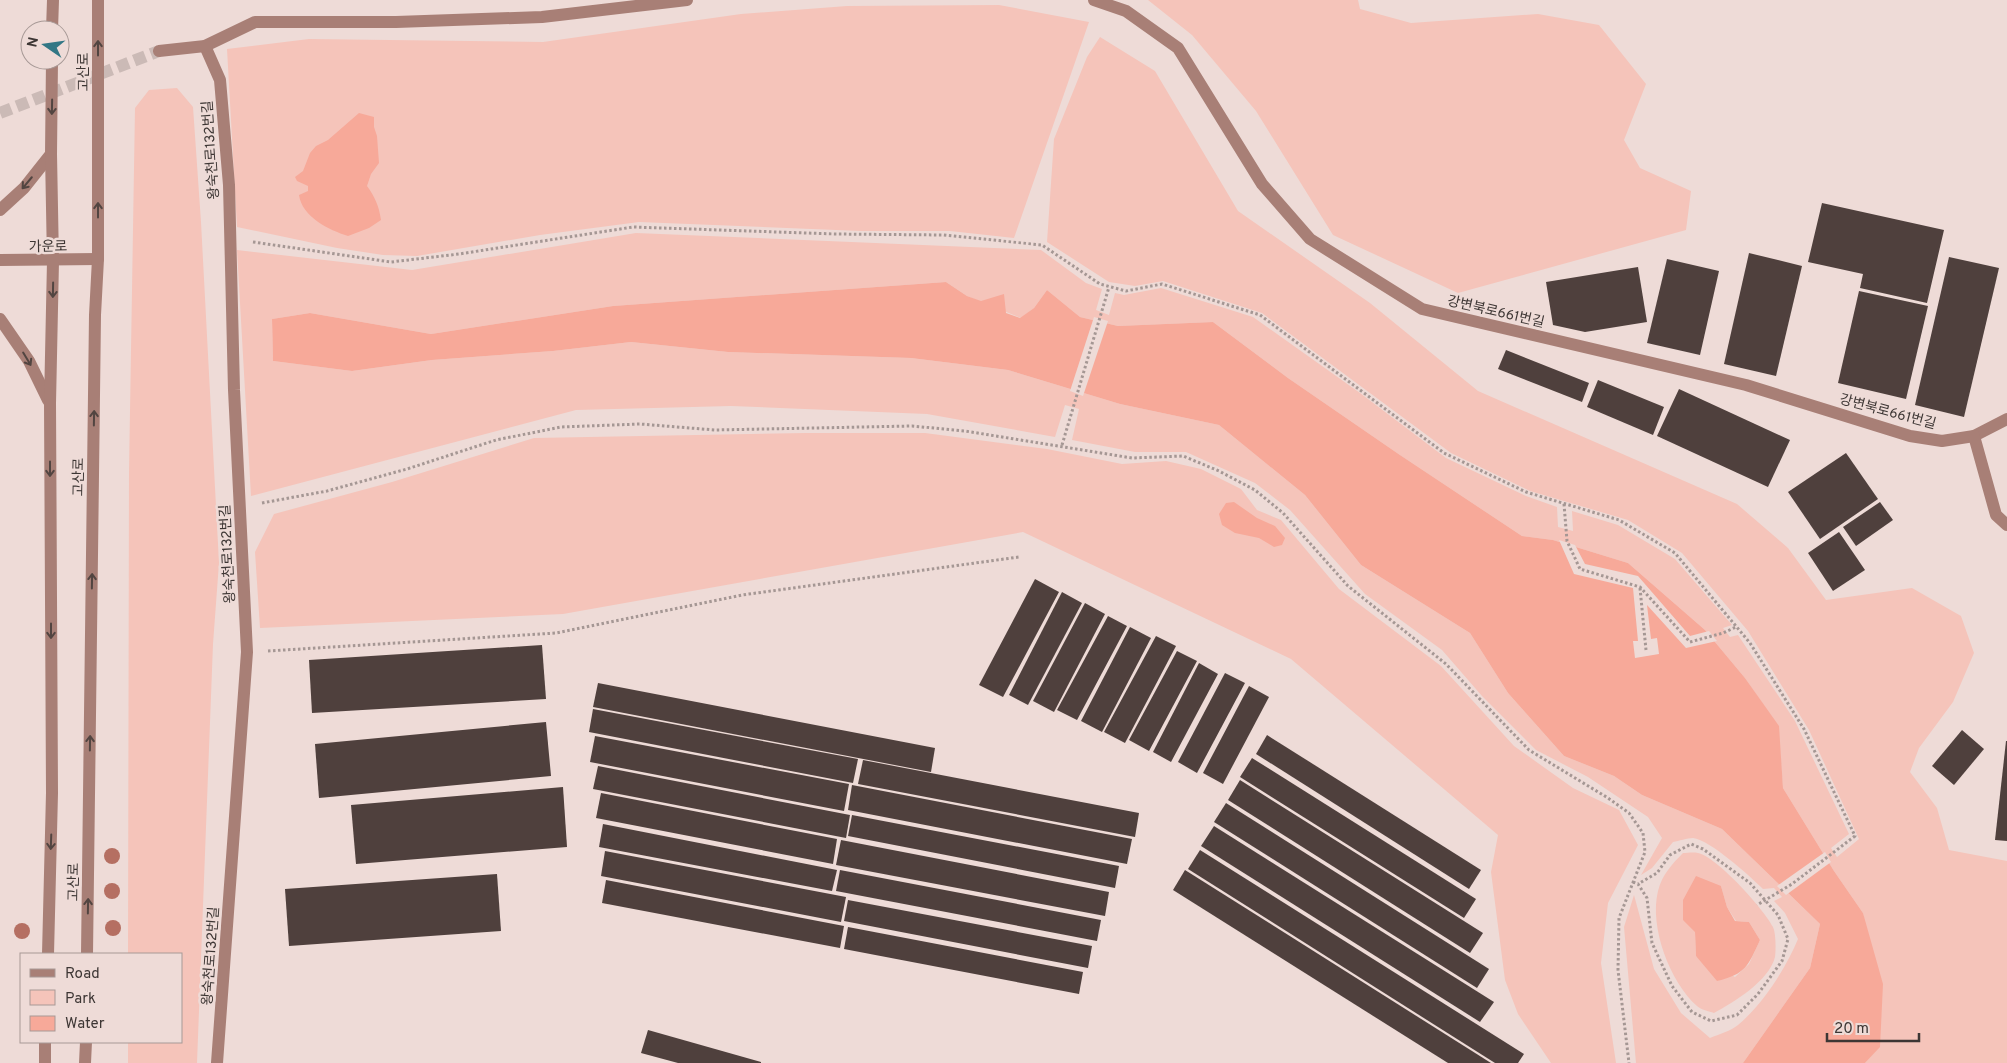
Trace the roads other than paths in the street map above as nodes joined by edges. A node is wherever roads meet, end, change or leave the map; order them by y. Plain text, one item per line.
1 (53, 0) edge
2 (98, 0) edge
3 (687, 0) edge
4 (1094, 0) edge
5 (52, 20) edge
6 (205, 46) junction
7 (159, 50) tunnel mouth
8 (52, 70) edge
9 (51, 154) junction
10 (0, 210) edge
11 (98, 259) junction
12 (0, 260) edge
13 (53, 261) junction
14 (0, 319) edge
15 (50, 403) junction
16 (2007, 419) edge
17 (1974, 436) junction
18 (2007, 526) edge
19 (48, 953) edge
20 (87, 953) edge
21 (45, 1043) edge
22 (86, 1043) edge
23 (45, 1063) edge
24 (86, 1063) edge
25 (217, 1063) edge

1 - 5 street
11 -> 2 street, 고산로
3 - 6 street
4 - 17 street, 강변북로661번길
6 - 7 street
6 - 25 street, 왕숙천로132번길
8 -> 9 street, 고산로
9 -> 10 street
9 - 13 street, 고산로
11 - 13 street, 가운로
20 -> 11 street, 고산로
12 - 13 street, 가운로
13 -> 15 street, 고산로
14 -> 15 street
15 -> 19 street, 고산로
16 - 17 street, 강변북로661번길
17 - 18 street
21 - 23 street
22 - 24 street

